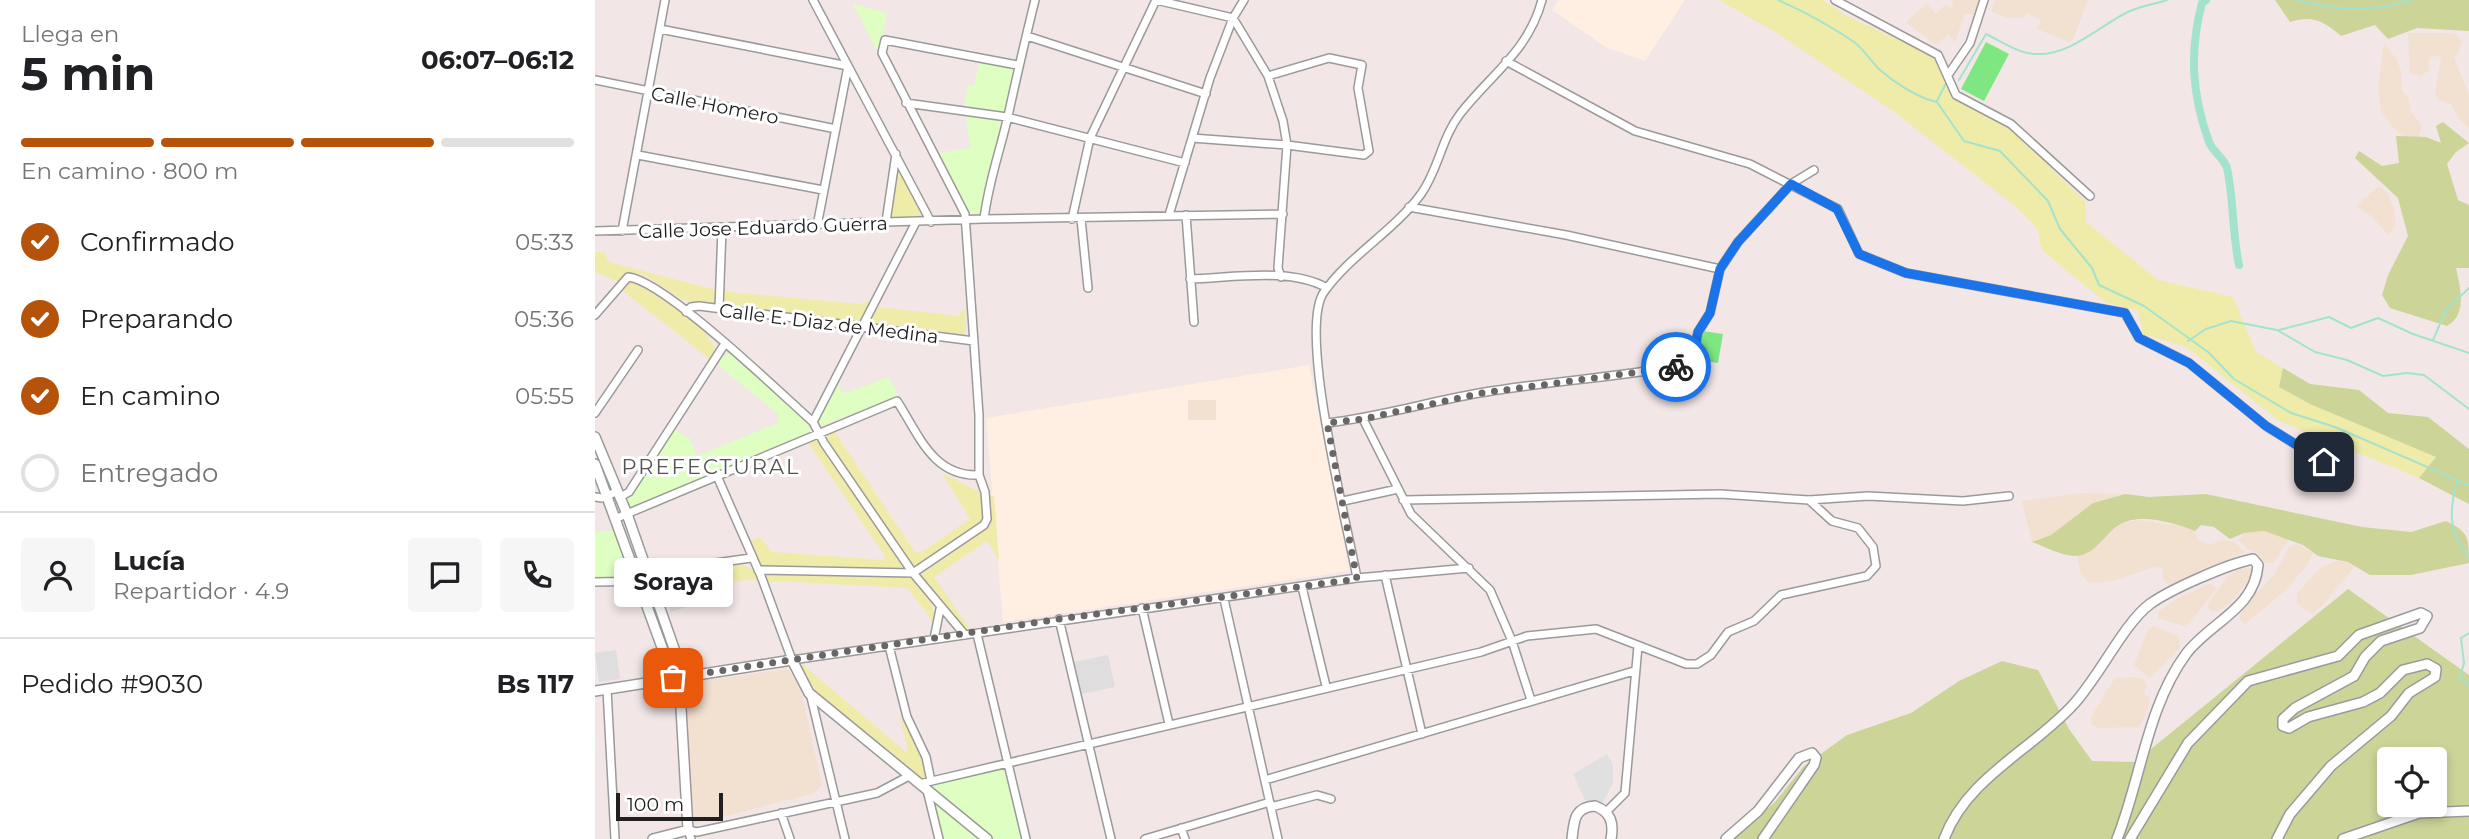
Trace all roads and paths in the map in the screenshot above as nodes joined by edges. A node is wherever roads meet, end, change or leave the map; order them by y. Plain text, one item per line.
1 (666, 0) edge
2 (813, 0) edge
3 (1035, 0) edge
4 (1156, 0) edge
5 (1244, 0) edge
6 (1542, 0) edge
7 (1835, 0) edge
8 (1984, 0) edge
9 (1233, 18) junction
10 (660, 29) junction
11 (1027, 36) junction
12 (1506, 61) junction
13 (848, 65) junction
14 (1017, 65) junction
15 (1122, 68) junction
16 (1948, 75) junction
17 (1268, 76) junction
18 (595, 79) edge
19 (650, 92) junction
20 (1206, 93) junction
21 (906, 103) junction
22 (1007, 117) junction
23 (836, 130) junction
24 (1090, 138) junction
25 (1192, 138) junction
26 (1287, 145) junction
27 (896, 154) junction
28 (638, 155) junction
29 (1185, 163) junction
30 (1814, 170) dead end
31 (1791, 184) junction
32 (823, 190) junction
33 (2090, 196) dead end
34 (1409, 206) junction
35 (1283, 214) junction
36 (1169, 215) junction
37 (1186, 215) junction
38 (984, 219) junction
39 (1072, 219) junction
40 (1081, 219) junction
41 (965, 220) junction
42 (886, 222) junction
43 (915, 222) junction
44 (931, 222) junction
45 (817, 226) junction
46 (722, 229) junction
47 (595, 232) edge
48 (622, 232) junction
49 (1720, 269) junction
50 (1281, 277) junction
51 (1190, 279) junction
52 (1087, 288) dead end
53 (1327, 288) junction
54 (719, 309) junction
55 (686, 312) junction
56 (595, 315) edge
57 (1194, 322) dead end
58 (861, 328) junction
59 (974, 341) junction
60 (724, 345) junction
61 (638, 350) dead end
62 (595, 413) edge
63 (1363, 419) junction
64 (813, 422) junction
65 (1327, 423) junction
66 (819, 433) junction
67 (595, 437) edge
68 (2324, 462) dead end
69 (595, 464) edge
70 (979, 475) junction
71 (717, 476) junction
72 (1398, 489) junction
73 (619, 494) junction
74 (608, 495) junction
75 (2010, 496) dead end
76 (595, 497) edge
77 (1403, 499) junction
78 (1809, 500) junction
79 (1343, 501) junction
80 (627, 514) junction
81 (617, 518) junction
82 (751, 558) junction
83 (1469, 568) junction
84 (647, 570) junction
85 (758, 570) junction
86 (913, 573) junction
87 (1385, 575) junction
88 (639, 578) junction
89 (1357, 579) junction
90 (652, 581) junction
91 (595, 582) edge
92 (1302, 587) junction
93 (1224, 599) junction
94 (940, 608) junction
95 (1142, 608) junction
96 (1059, 619) junction
97 (977, 634) junction
98 (965, 635) junction
99 (934, 639) junction
100 (1512, 641) junction
101 (889, 646) junction
102 (1638, 646) junction
103 (792, 660) junction
104 (1407, 668) junction
105 (1634, 671) junction
106 (684, 677) junction
107 (673, 678) junction
108 (1326, 686) junction
109 (607, 689) junction
110 (595, 691) edge
111 (680, 691) junction
112 (809, 693) junction
113 (1531, 701) junction
114 (1248, 705) junction
115 (1169, 724) junction
116 (1422, 734) junction
117 (1089, 744) junction
118 (1009, 762) junction
119 (909, 776) junction
120 (1265, 780) junction
121 (926, 785) junction
122 (1331, 799) dead end
123 (835, 801) junction
124 (1271, 804) junction
125 (2469, 811) edge
126 (1606, 812) junction
127 (781, 813) junction
128 (1181, 828) junction
129 (690, 835) edge
130 (615, 839) edge
131 (653, 839) edge
132 (790, 839) edge
133 (845, 839) edge
134 (939, 839) edge
135 (987, 839) edge
136 (1026, 839) edge
137 (1111, 839) edge
138 (1145, 839) edge
139 (1185, 839) edge
140 (1278, 839) edge
141 (1572, 839) edge
142 (1611, 839) edge
143 (1725, 839) edge
144 (1763, 839) edge
145 (1944, 839) edge
146 (2117, 839) edge
147 (2130, 839) edge
148 (2277, 839) edge
149 (2343, 839) edge

1 - 10 street
2 - 13 street
3 - 11 street
4 - 9 street
4 - 15 street
5 - 9 street
6 - 12 street
7 - 16 street
8 - 16 street
9 - 17 street
9 - 20 street
10 - 13 street
10 - 19 street
11 - 14 street
11 - 15 street
12 - 31 street
12 - 34 street
13 - 23 street
13 - 27 street
14 - 21 street
14 - 22 street
15 - 20 street
15 - 24 street
16 - 33 street
17 - 26 street
17 - 26 street
18 - 19 street, Calle Homero
19 - 23 street, Calle Homero
19 - 28 street
20 - 25 street
21 - 22 street
21 - 41 street
22 - 24 street
22 - 38 street
23 - 32 street
24 - 29 street
24 - 39 street
25 - 26 street
25 - 29 street
26 - 35 street
27 - 42 street
27 - 44 street
28 - 32 street
28 - 48 street
29 - 36 street
30 - 31 street
31 - 49 street
31 - 68 street
32 - 45 street
34 - 49 street
34 - 53 street
35 - 37 street
35 - 50 street
36 - 37 street
36 - 40 street
37 - 51 street
38 - 39 street
38 - 41 street
39 - 40 street
40 - 52 street
41 - 44 street, Calle Jose Eduardo Guerra
41 - 59 street
42 - 43 street, Calle Jose Eduardo Guerra
42 - 45 street, Calle Jose Eduardo Guerra
43 - 44 street, Calle Jose Eduardo Guerra
43 - 58 street
45 - 46 street, Calle Jose Eduardo Guerra
46 - 48 street, Calle Jose Eduardo Guerra
46 - 54 street
47 - 48 street, Calle Jose Eduardo Guerra
49 - 63 street
50 - 51 street
50 - 53 street
51 - 57 street
53 - 65 street
54 - 55 street, Calle E. Diaz de Medina
54 - 58 street, Calle E. Diaz de Medina
55 - 56 street
55 - 60 street
58 - 59 street, Calle E. Diaz de Medina
58 - 64 street
59 - 70 street
60 - 64 street
60 - 73 street
61 - 62 street
63 - 65 street
63 - 72 street
64 - 66 street
65 - 79 street
66 - 70 street
66 - 71 street
66 - 86 street
67 - 73 street
69 - 74 street
70 - 86 street
71 - 80 street
71 - 82 street
72 - 77 street
72 - 79 street
73 - 74 street
73 - 80 street
74 - 76 street
74 - 81 street
75 - 78 street
77 - 78 street
77 - 83 street
78 - 102 street
79 - 89 street
80 - 81 street
80 - 84 street
81 - 88 street
82 - 84 street
82 - 85 street
83 - 87 street
83 - 100 street
84 - 88 street
84 - 90 street
85 - 86 street
85 - 103 street
86 - 94 street
87 - 89 street
87 - 104 street
88 - 90 street
88 - 91 street
88 - 107 street
89 - 92 street
90 - 106 street
92 - 93 street
92 - 108 street
93 - 95 street
93 - 114 street
94 - 98 street
94 - 99 street
95 - 96 street
95 - 115 street
96 - 97 street
96 - 117 street
97 - 98 street
97 - 118 street
98 - 99 street
99 - 101 street
100 - 102 street
100 - 104 street
100 - 113 street
101 - 103 street
101 - 121 street
102 - 105 street
103 - 106 street
103 - 112 street
104 - 108 street
104 - 116 street
105 - 113 street
105 - 126 street
106 - 107 street
106 - 111 street
107 - 109 street
107 - 111 street
108 - 114 street
109 - 110 street
109 - 130 street
111 - 129 street
112 - 119 street
112 - 123 street
113 - 116 street
114 - 115 street
114 - 120 street
115 - 117 street
116 - 120 street
117 - 118 street
117 - 137 street
118 - 121 street
118 - 136 street
119 - 121 street
119 - 123 street
120 - 124 street
121 - 134 street
121 - 135 street
122 - 124 street
123 - 127 street
123 - 133 street
124 - 128 street
124 - 140 street
125 - 149 street
126 - 141 street
126 - 142 street
127 - 129 street
127 - 132 street
128 - 138 street
128 - 139 street
129 - 131 street
143 - 144 street
145 - 146 street
147 - 148 street

